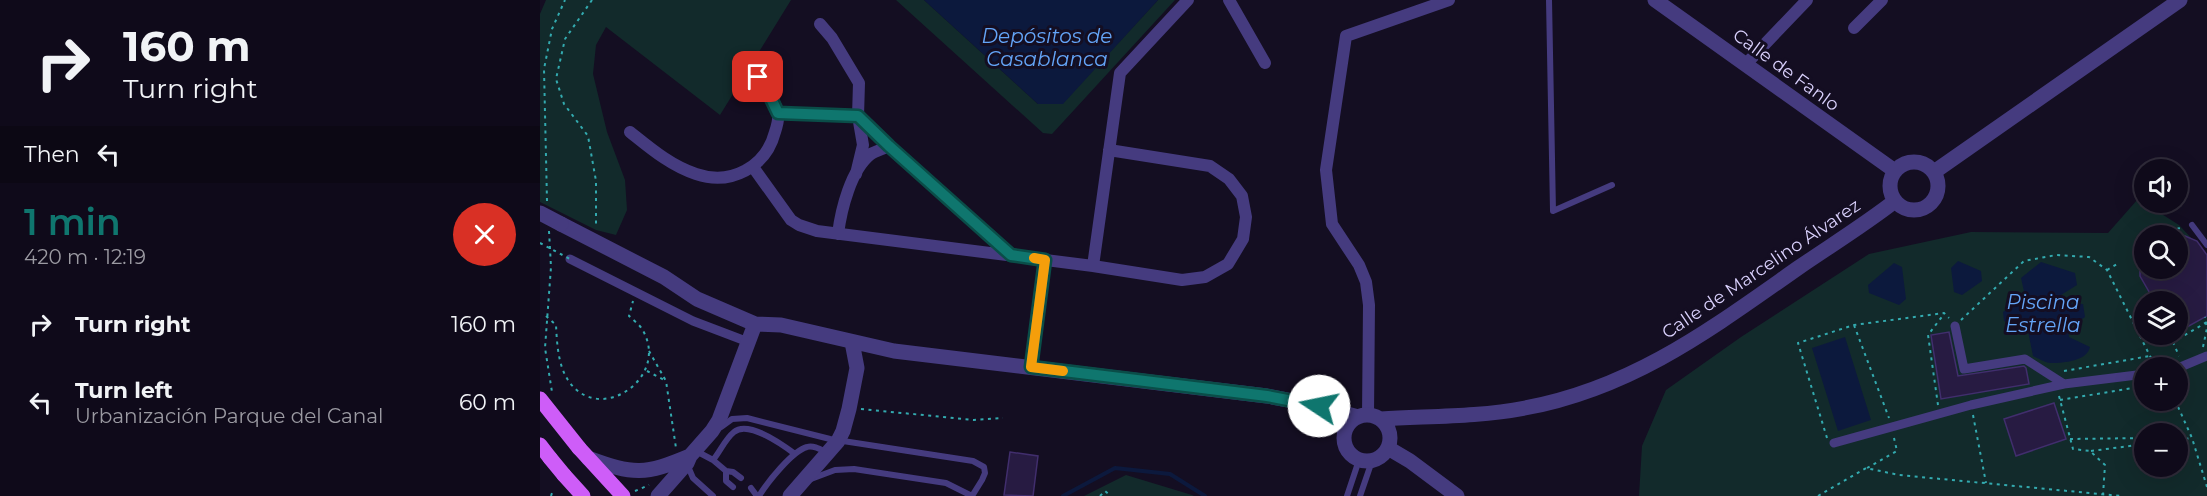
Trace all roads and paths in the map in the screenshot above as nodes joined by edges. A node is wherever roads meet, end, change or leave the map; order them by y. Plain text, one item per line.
1 (565, 0) edge
2 (592, 0) edge
3 (1188, 0) edge
4 (1229, 0) edge
5 (1449, 0) edge
6 (1549, 0) edge
7 (1656, 0) edge
8 (1807, 0) edge
9 (1882, 0) edge
10 (2180, 0) edge
11 (820, 24) dead end
12 (1854, 28) dead end
13 (1265, 63) dead end
14 (1744, 65) junction
15 (758, 77) dead end
16 (778, 113) junction
17 (858, 116) junction
18 (630, 132) dead end
19 (889, 146) junction
20 (1109, 150) junction
21 (753, 167) junction
22 (1895, 171) junction
23 (1934, 172) junction
24 (856, 174) junction
25 (1612, 185) dead end
26 (547, 196) dead end
27 (1895, 201) junction
28 (540, 213) edge
29 (2192, 225) dead end
30 (596, 233) dead end
31 (838, 234) junction
32 (540, 243) edge
33 (2207, 245) edge
34 (1011, 255) junction
35 (570, 259) joint
36 (1045, 260) junction
37 (2119, 262) dead end
38 (1093, 266) junction
39 (551, 267) dead end
40 (2107, 270) junction
41 (664, 277) junction
42 (636, 293) junction
43 (1944, 313) junction
44 (546, 316) junction
45 (2205, 317) dead end
46 (2206, 322) edge
47 (755, 324) junction
48 (1854, 325) junction
49 (781, 326) junction
50 (1955, 326) junction
51 (2207, 328) edge
52 (2188, 333) edge
53 (742, 340) dead end
54 (852, 342) junction
55 (876, 347) junction
56 (648, 350) junction
57 (2150, 356) joint
58 (2204, 357) edge
59 (2188, 364) edge
60 (1031, 367) junction
61 (857, 368) junction
62 (645, 371) junction
63 (2048, 374) junction
64 (2134, 375) edge
65 (666, 381) junction
66 (2060, 385) junction
67 (2134, 388) edge
68 (546, 396) edge
69 (2060, 400) junction
70 (1971, 405) junction
71 (1319, 406) junction
72 (849, 409) junction
73 (2180, 411) edge
74 (1939, 414) junction
75 (1004, 418) dead end
76 (1374, 421) junction
77 (1892, 427) junction
78 (1346, 428) junction
79 (712, 431) junction
80 (815, 436) junction
81 (2134, 438) edge
82 (2188, 438) edge
83 (2192, 438) junction
84 (2070, 439) junction
85 (838, 441) junction
86 (1834, 443) joint
87 (540, 445) edge
88 (2134, 445) edge
89 (809, 447) junction
90 (1388, 448) junction
91 (2090, 451) junction
92 (584, 453) junction
93 (827, 453) junction
94 (795, 454) junction
95 (687, 455) junction
96 (713, 460) junction
97 (1365, 460) junction
98 (1866, 468) junction
99 (726, 471) junction
100 (741, 478) dead end
101 (1986, 483) junction
102 (733, 487) dead end
103 (752, 488) dead end
104 (2207, 488) edge
105 (553, 490) dead end
106 (794, 491) edge
107 (2103, 495) edge
108 (551, 496) edge
109 (583, 496) edge
110 (622, 496) edge
111 (658, 496) edge
112 (713, 496) edge
113 (758, 496) edge
114 (1100, 496) edge
115 (1111, 496) edge
116 (1347, 496) edge
117 (1360, 496) edge
118 (1457, 496) edge
119 (1818, 496) edge
120 (2121, 496) edge

1 - 26 path
2 - 30 path
3 - 20 street
4 - 13 street
5 - 76 street
6 - 25 lane
7 - 14 street, Calle de Fanlo
8 - 14 street
9 - 12 street
10 - 23 street
11 - 17 street
14 - 22 street, Calle de Fanlo
15 - 16 street
16 - 17 street
16 - 21 street
17 - 19 street
17 - 24 street
18 - 21 street
19 - 24 street
19 - 34 street
20 - 38 street
20 - 38 street
21 - 31 street
22 - 23 street
22 - 27 street
23 - 27 street
24 - 31 street
27 - 76 street, Calle de Marcelino Álvarez
28 - 41 street, bridge
29 - 33 lane
31 - 34 street
32 - 35 path, bridge
34 - 36 street
35 - 42 street
36 - 38 street
36 - 60 lane
37 - 40 path
39 - 44 path
40 - 50 path
40 - 57 path
41 - 47 street
41 - 49 street
42 - 53 street
42 - 56 path
43 - 48 path
43 - 50 path
43 - 74 path
44 - 62 path
44 - 68 path
45 - 46 path
46 - 51 path
46 - 52 path
47 - 49 street
47 - 79 street
48 - 77 path
48 - 86 path
49 - 54 street
50 - 63 street
51 - 58 path
54 - 55 street
54 - 61 street
55 - 60 street
55 - 61 street
56 - 62 path
56 - 65 path
57 - 63 path
58 - 59 street
60 - 71 street
61 - 72 street
62 - 65 path
63 - 66 street
64 - 66 street
65 - 95 path
66 - 69 path
66 - 70 street
67 - 69 path
68 - 92 main road, bridge
69 - 84 path
70 - 74 street
70 - 101 path
71 - 76 street
71 - 78 street
72 - 75 path
72 - 85 street
73 - 83 path
74 - 77 street
76 - 78 street, Calle de Marcelino Álvarez
76 - 90 street
77 - 86 street
77 - 98 path
78 - 97 street
79 - 80 lane
79 - 95 street
80 - 85 lane
80 - 89 lane
81 - 84 path
82 - 83 path
83 - 104 path
84 - 91 path
85 - 93 street
85 - 106 lane
87 - 109 main road, bridge
88 - 91 path
89 - 93 lane
89 - 94 lane
90 - 97 street
90 - 118 street
91 - 107 path
92 - 95 street
92 - 110 main road
93 - 106 street
94 - 96 lane
94 - 113 lane
95 - 96 lane
95 - 111 street
95 - 112 lane
96 - 99 lane
97 - 116 lane
97 - 117 lane
98 - 101 path
98 - 119 path
99 - 100 lane
99 - 102 lane
101 - 107 path
103 - 113 lane
105 - 108 path
107 - 120 path
114 - 115 path

